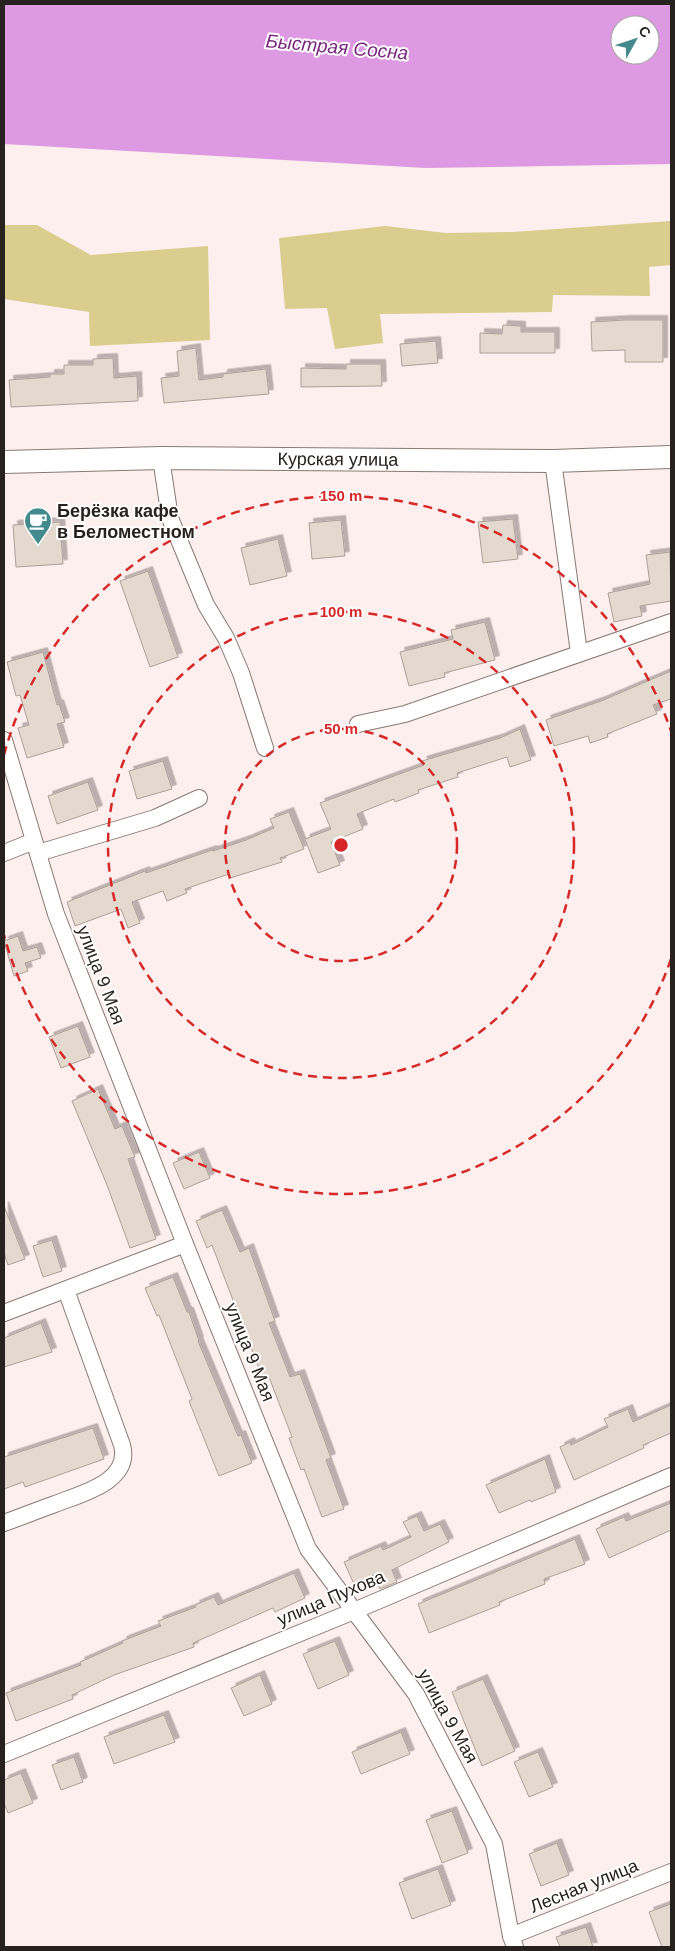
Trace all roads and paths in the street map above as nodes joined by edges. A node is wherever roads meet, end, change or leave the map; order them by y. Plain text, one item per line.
1 (671, 457) edge
2 (161, 458) junction
3 (553, 461) junction
4 (4, 462) edge
5 (671, 622) edge
6 (579, 653) junction
7 (358, 724) dead end
8 (4, 740) edge
9 (265, 748) dead end
10 (198, 798) dead end
11 (36, 847) junction
12 (4, 853) edge
13 (185, 1244) junction
14 (66, 1290) junction
15 (4, 1313) edge
16 (671, 1476) edge
17 (4, 1523) edge
18 (354, 1611) junction
19 (4, 1754) edge
20 (671, 1872) edge
21 (513, 1942) edge

1 - 3 street, Курская улица
2 - 3 street, Курская улица
2 - 4 street, Курская улица
2 - 9 street
3 - 6 street
5 - 6 street
6 - 7 street
8 - 11 street, улица 9 Мая
10 - 11 street
11 - 12 street
11 - 13 street, улица 9 Мая
13 - 14 street
13 - 18 street, улица 9 Мая
14 - 15 street
14 - 17 street
16 - 18 street, улица Пухова
18 - 19 street, улица Пухова
18 - 21 street, улица 9 Мая
20 - 21 street, Лесная улица

